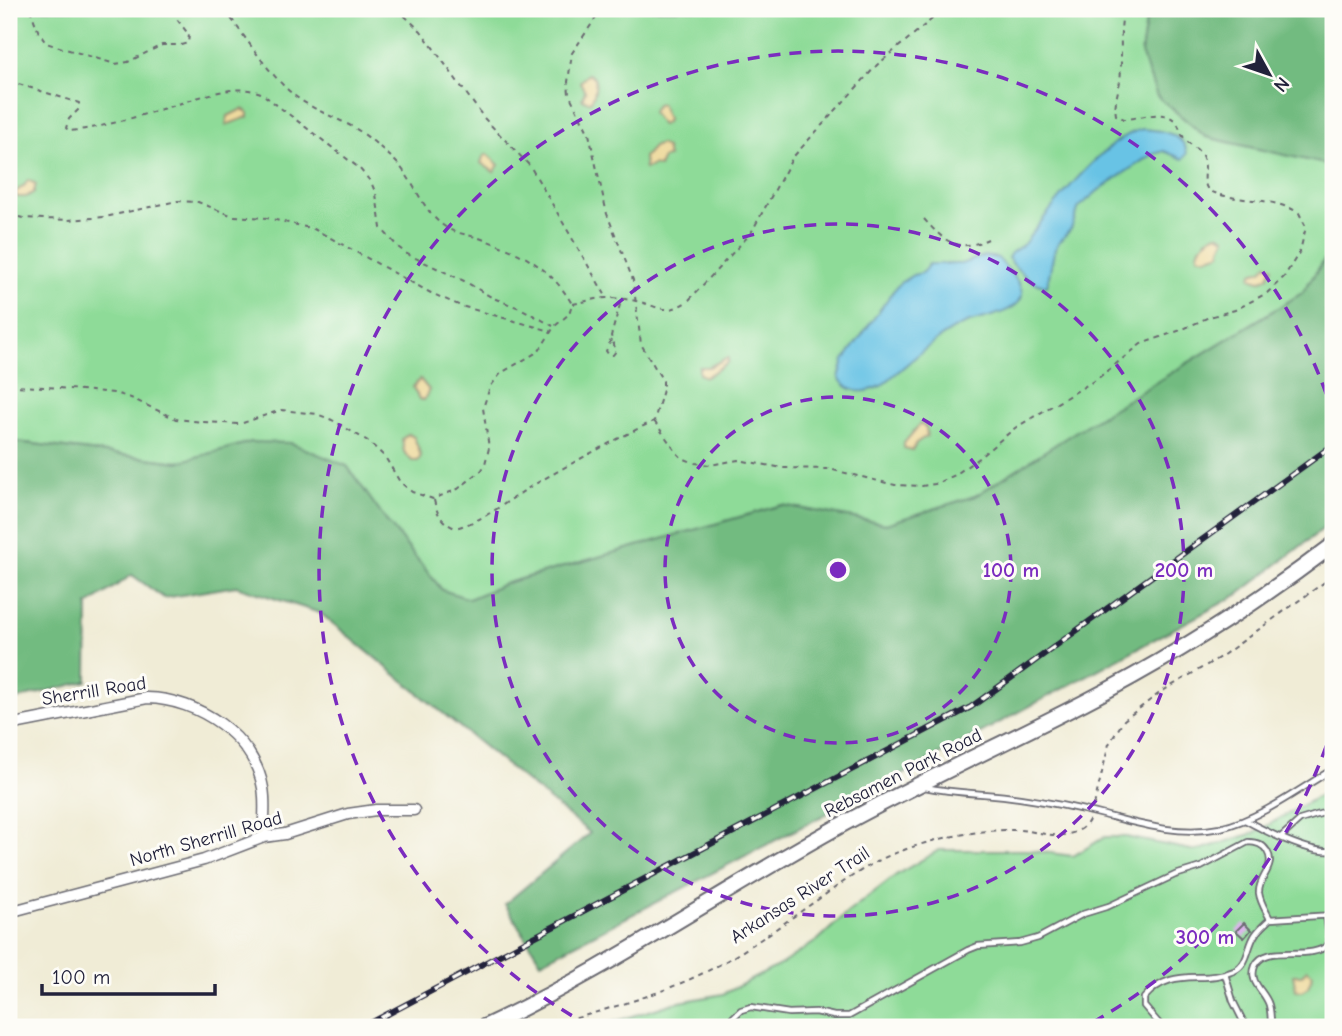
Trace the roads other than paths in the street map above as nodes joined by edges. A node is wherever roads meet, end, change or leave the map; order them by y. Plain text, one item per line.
1 (1333, 545) edge
2 (9, 725) edge
3 (1333, 769) edge
4 (917, 786) junction
5 (414, 810) dead end
6 (1333, 810) edge
7 (1244, 819) junction
8 (264, 837) junction
9 (1282, 837) junction
10 (1333, 851) edge
11 (9, 912) edge
12 (1326, 915) junction
13 (1333, 915) edge
14 (1270, 919) junction
15 (1333, 937) edge
16 (1331, 943) junction
17 (1225, 974) junction
18 (484, 1027) edge
19 (723, 1027) edge
20 (1162, 1027) edge
21 (1247, 1027) edge
22 (1271, 1027) edge

1 - 4 street, Rebsamen Park Road
2 - 8 street, Sherrill Road
3 - 7 lane
4 - 7 lane
4 - 18 street, Rebsamen Park Road
5 - 8 street, North Sherrill Road
6 - 9 lane
7 - 9 lane
8 - 11 street, North Sherrill Road
9 - 10 lane
12 - 13 lane
12 - 14 lane
12 - 16 lane
14 - 17 lane
14 - 19 lane
15 - 16 lane
16 - 22 lane
17 - 20 lane
17 - 21 lane

